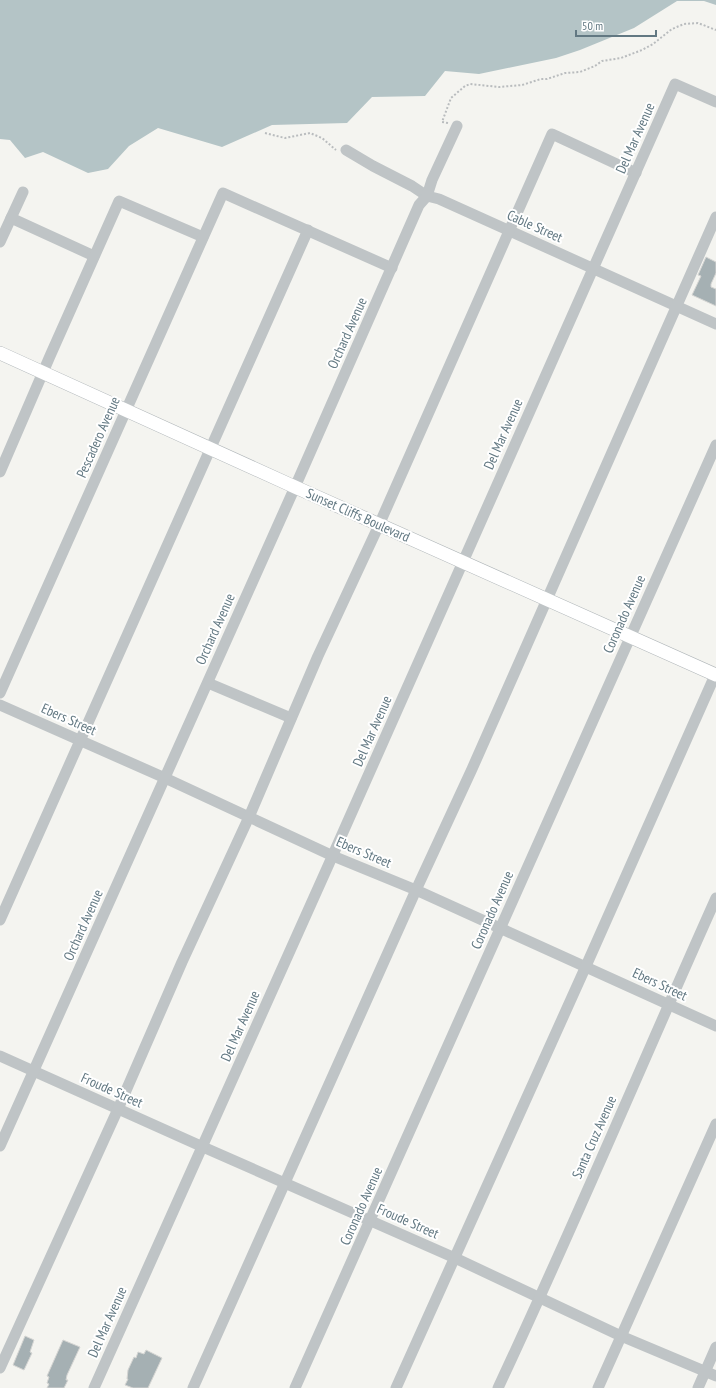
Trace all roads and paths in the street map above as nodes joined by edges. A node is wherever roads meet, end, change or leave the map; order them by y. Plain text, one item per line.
1 (716, 30) edge
2 (716, 102) edge
3 (444, 118) dead end
4 (457, 126) dead end
5 (265, 133) dead end
6 (346, 150) joint
7 (636, 174) junction
8 (23, 192) dead end
9 (427, 196) junction
10 (716, 217) edge
11 (11, 218) junction
12 (308, 230) junction
13 (509, 231) junction
14 (203, 237) junction
15 (0, 242) edge
16 (94, 256) junction
17 (392, 268) junction
18 (594, 268) junction
19 (677, 306) junction
20 (716, 324) edge
21 (0, 353) edge
22 (43, 372) junction
23 (127, 411) junction
24 (716, 445) edge
25 (210, 448) junction
26 (0, 472) edge
27 (295, 487) junction
28 (379, 525) junction
29 (462, 562) junction
30 (547, 600) junction
31 (630, 637) junction
32 (716, 674) edge
33 (208, 683) junction
34 (0, 693) edge
35 (0, 705) edge
36 (291, 718) junction
37 (80, 741) junction
38 (165, 778) junction
39 (249, 817) junction
40 (333, 856) junction
41 (416, 890) junction
42 (716, 898) edge
43 (0, 920) edge
44 (501, 929) junction
45 (586, 966) junction
46 (668, 1005) junction
47 (716, 1026) edge
48 (0, 1056) edge
49 (34, 1071) junction
50 (118, 1109) junction
51 (716, 1124) edge
52 (0, 1146) edge
53 (203, 1147) junction
54 (286, 1183) junction
55 (371, 1221) junction
56 (455, 1258) junction
57 (540, 1298) junction
58 (621, 1336) junction
59 (716, 1347) edge
60 (0, 1368) edge
61 (711, 1374) edge
62 (94, 1388) edge
63 (193, 1388) edge
64 (295, 1388) edge
65 (396, 1388) edge
66 (498, 1388) edge
67 (598, 1388) edge
68 (698, 1388) edge

1 - 3 path
2 - 7 street, Del Mar Avenue
4 - 9 street, Orchard Avenue
5 - 6 path
6 - 9 street, Cable Street
7 - 13 street
7 - 18 street, Del Mar Avenue
8 - 11 street
9 - 13 street, Cable Street
9 - 17 street, Orchard Avenue
10 - 19 street
11 - 15 street
11 - 16 street
12 - 14 street, Pescadero Avenue
12 - 17 street
12 - 25 street
13 - 18 street, Cable Street
13 - 28 street
14 - 16 street
14 - 23 street, Pescadero Avenue
16 - 22 street
17 - 27 street, Orchard Avenue
18 - 19 street, Cable Street
18 - 29 street, Del Mar Avenue
19 - 20 street, Cable Street
19 - 30 street
21 - 22 main road, Sunset Cliffs Boulevard
22 - 23 main road, Sunset Cliffs Boulevard
22 - 26 street
23 - 25 main road, Sunset Cliffs Boulevard
23 - 34 street, Pescadero Avenue
24 - 31 street, Coronado Avenue
25 - 27 main road, Sunset Cliffs Boulevard
25 - 37 street
27 - 28 main road, Sunset Cliffs Boulevard
27 - 33 street, Orchard Avenue
28 - 29 main road, Sunset Cliffs Boulevard
28 - 36 street
29 - 30 main road, Sunset Cliffs Boulevard
29 - 40 street, Del Mar Avenue
30 - 31 main road, Sunset Cliffs Boulevard
30 - 41 street
31 - 32 main road, Sunset Cliffs Boulevard
31 - 44 street, Coronado Avenue
32 - 45 street
33 - 36 street
33 - 38 street, Orchard Avenue
35 - 37 street, Ebers Street
36 - 39 street
37 - 38 street, Ebers Street
37 - 43 street
38 - 39 street, Ebers Street
38 - 49 street, Orchard Avenue
39 - 40 street, Ebers Street
39 - 50 street
40 - 41 street, Ebers Street
40 - 53 street, Del Mar Avenue
41 - 44 street, Ebers Street
41 - 54 street
42 - 46 street, Santa Cruz Avenue
44 - 45 street, Ebers Street
44 - 55 street, Coronado Avenue
45 - 46 street, Ebers Street
45 - 56 street
46 - 47 street, Ebers Street
46 - 57 street, Santa Cruz Avenue
48 - 49 street, Froude Street
49 - 50 street, Froude Street
49 - 52 street, Orchard Avenue
50 - 53 street, Froude Street
50 - 60 street
51 - 58 street
53 - 54 street, Froude Street
53 - 62 street, Del Mar Avenue
54 - 55 street, Froude Street
54 - 63 street
55 - 56 street, Froude Street
55 - 64 street, Coronado Avenue
56 - 57 street, Froude Street
56 - 65 street
57 - 58 street, Froude Street
57 - 66 street, Santa Cruz Avenue
58 - 61 street, Froude Street
58 - 67 street
59 - 61 street
61 - 68 street

